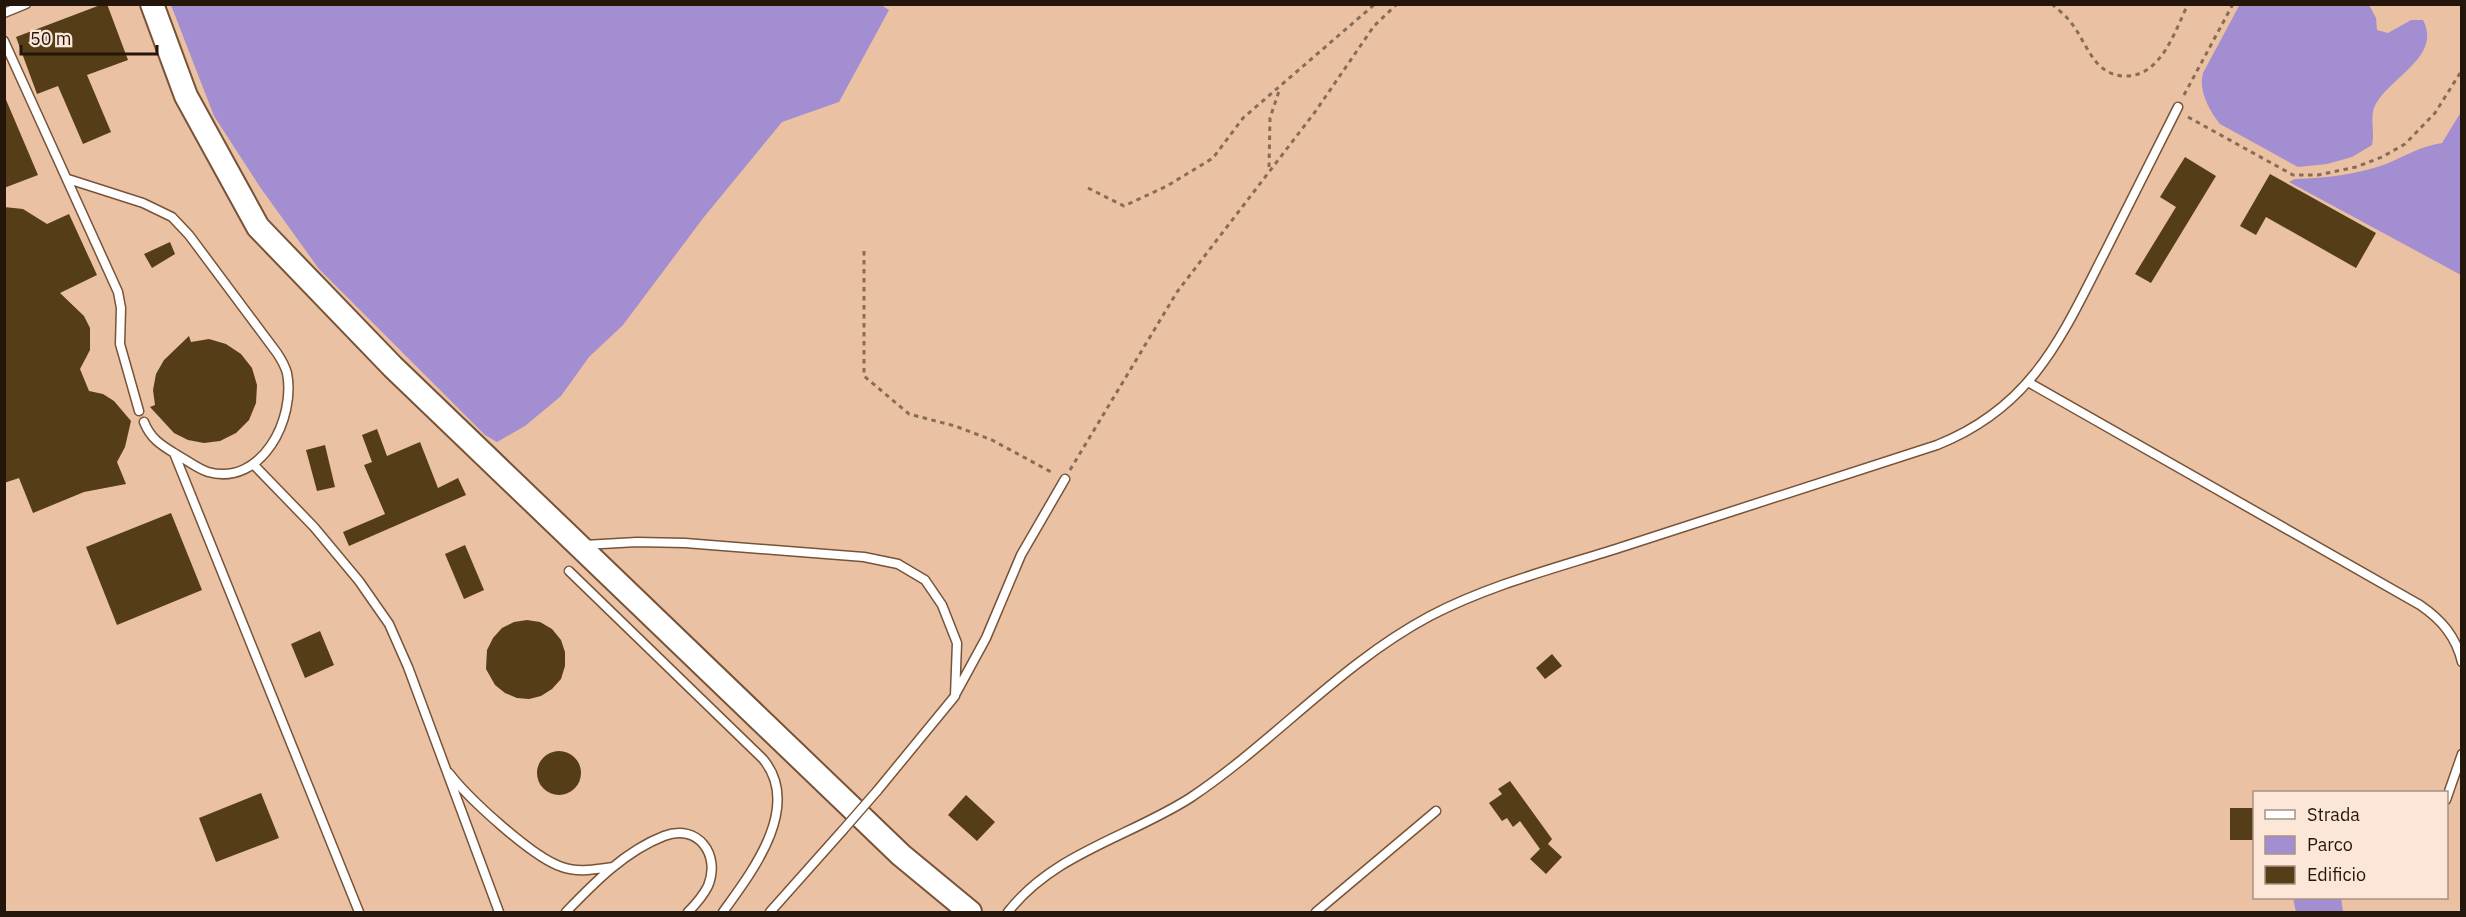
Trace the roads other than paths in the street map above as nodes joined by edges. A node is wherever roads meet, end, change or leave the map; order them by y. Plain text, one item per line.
1 (26, 4) edge
2 (152, 4) edge
3 (4, 13) edge
4 (4, 42) edge
5 (2178, 106) road end
6 (68, 179) junction
7 (2028, 382) junction
8 (139, 411) dead end
9 (144, 422) dead end
10 (174, 453) junction
11 (254, 465) junction
12 (1065, 479) road end
13 (578, 545) junction
14 (569, 571) dead end
15 (2462, 662) edge
16 (955, 696) junction
17 (2462, 754) edge
18 (443, 765) junction
19 (2448, 794) edge
20 (1436, 811) dead end
21 (613, 867) junction
22 (359, 912) edge
23 (499, 912) edge
24 (566, 912) edge
25 (688, 912) edge
26 (723, 912) edge
27 (770, 912) edge
28 (970, 912) edge
29 (1008, 912) edge
30 (1316, 912) edge

1 - 3 lane
2 - 13 street
4 - 6 lane
5 - 7 lane
6 - 8 lane
6 - 11 lane
7 - 15 lane
7 - 29 lane
9 - 10 lane
10 - 11 lane
10 - 22 lane
11 - 18 lane
12 - 16 lane
13 - 16 lane
13 - 28 street
14 - 26 lane
16 - 27 lane, bridge
17 - 19 lane
18 - 21 lane
18 - 23 lane
20 - 30 lane
21 - 24 lane
21 - 25 lane

